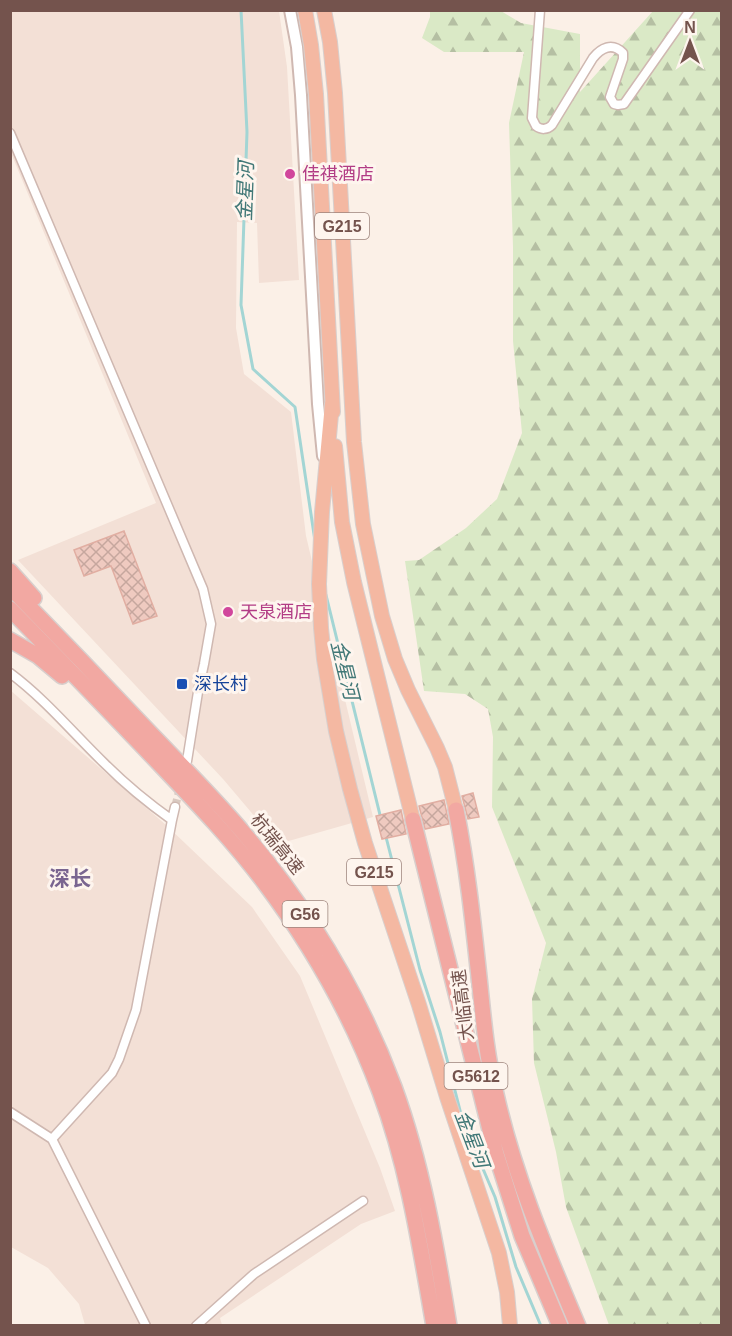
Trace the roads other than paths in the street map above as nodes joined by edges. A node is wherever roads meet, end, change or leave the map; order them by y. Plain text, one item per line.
1 (290, 10) edge
2 (305, 10) edge
3 (324, 10) edge
4 (540, 10) edge
5 (690, 10) edge
6 (10, 133) edge
7 (351, 402) junction
8 (332, 404) junction
9 (325, 479) junction
10 (10, 571) edge
11 (10, 587) edge
12 (10, 609) edge
13 (10, 640) edge
14 (10, 673) edge
15 (98, 677) junction
16 (125, 728) junction
17 (187, 761) dead end
18 (175, 807) tunnel mouth
19 (456, 810) joint
20 (172, 820) junction
21 (413, 820) joint
22 (10, 1113) edge
23 (52, 1139) junction
24 (363, 1201) dead end
25 (146, 1326) edge
26 (196, 1326) edge
27 (434, 1326) edge
28 (449, 1326) edge
29 (510, 1326) edge
30 (560, 1326) edge
31 (578, 1326) edge

1 - 9 street
2 - 8 highway, G215
3 - 7 highway, G215
4 - 5 street
6 - 17 street
7 - 8 highway
7 - 19 highway, G215
8 - 9 highway, G215
8 - 21 highway
9 - 29 highway, G215
10 - 15 highway
11 - 15 highway, 杭瑞高速 / G56
12 - 16 highway, 杭瑞高速 / G56
13 - 16 highway
14 - 20 street
15 - 28 highway, 杭瑞高速 / G56
16 - 27 highway, 杭瑞高速 / G56
18 - 20 street
19 - 31 highway, 大临高速 / G5612
20 - 23 street
21 - 30 highway, 大临高速 / G5612
22 - 23 street
23 - 25 street
24 - 26 street

